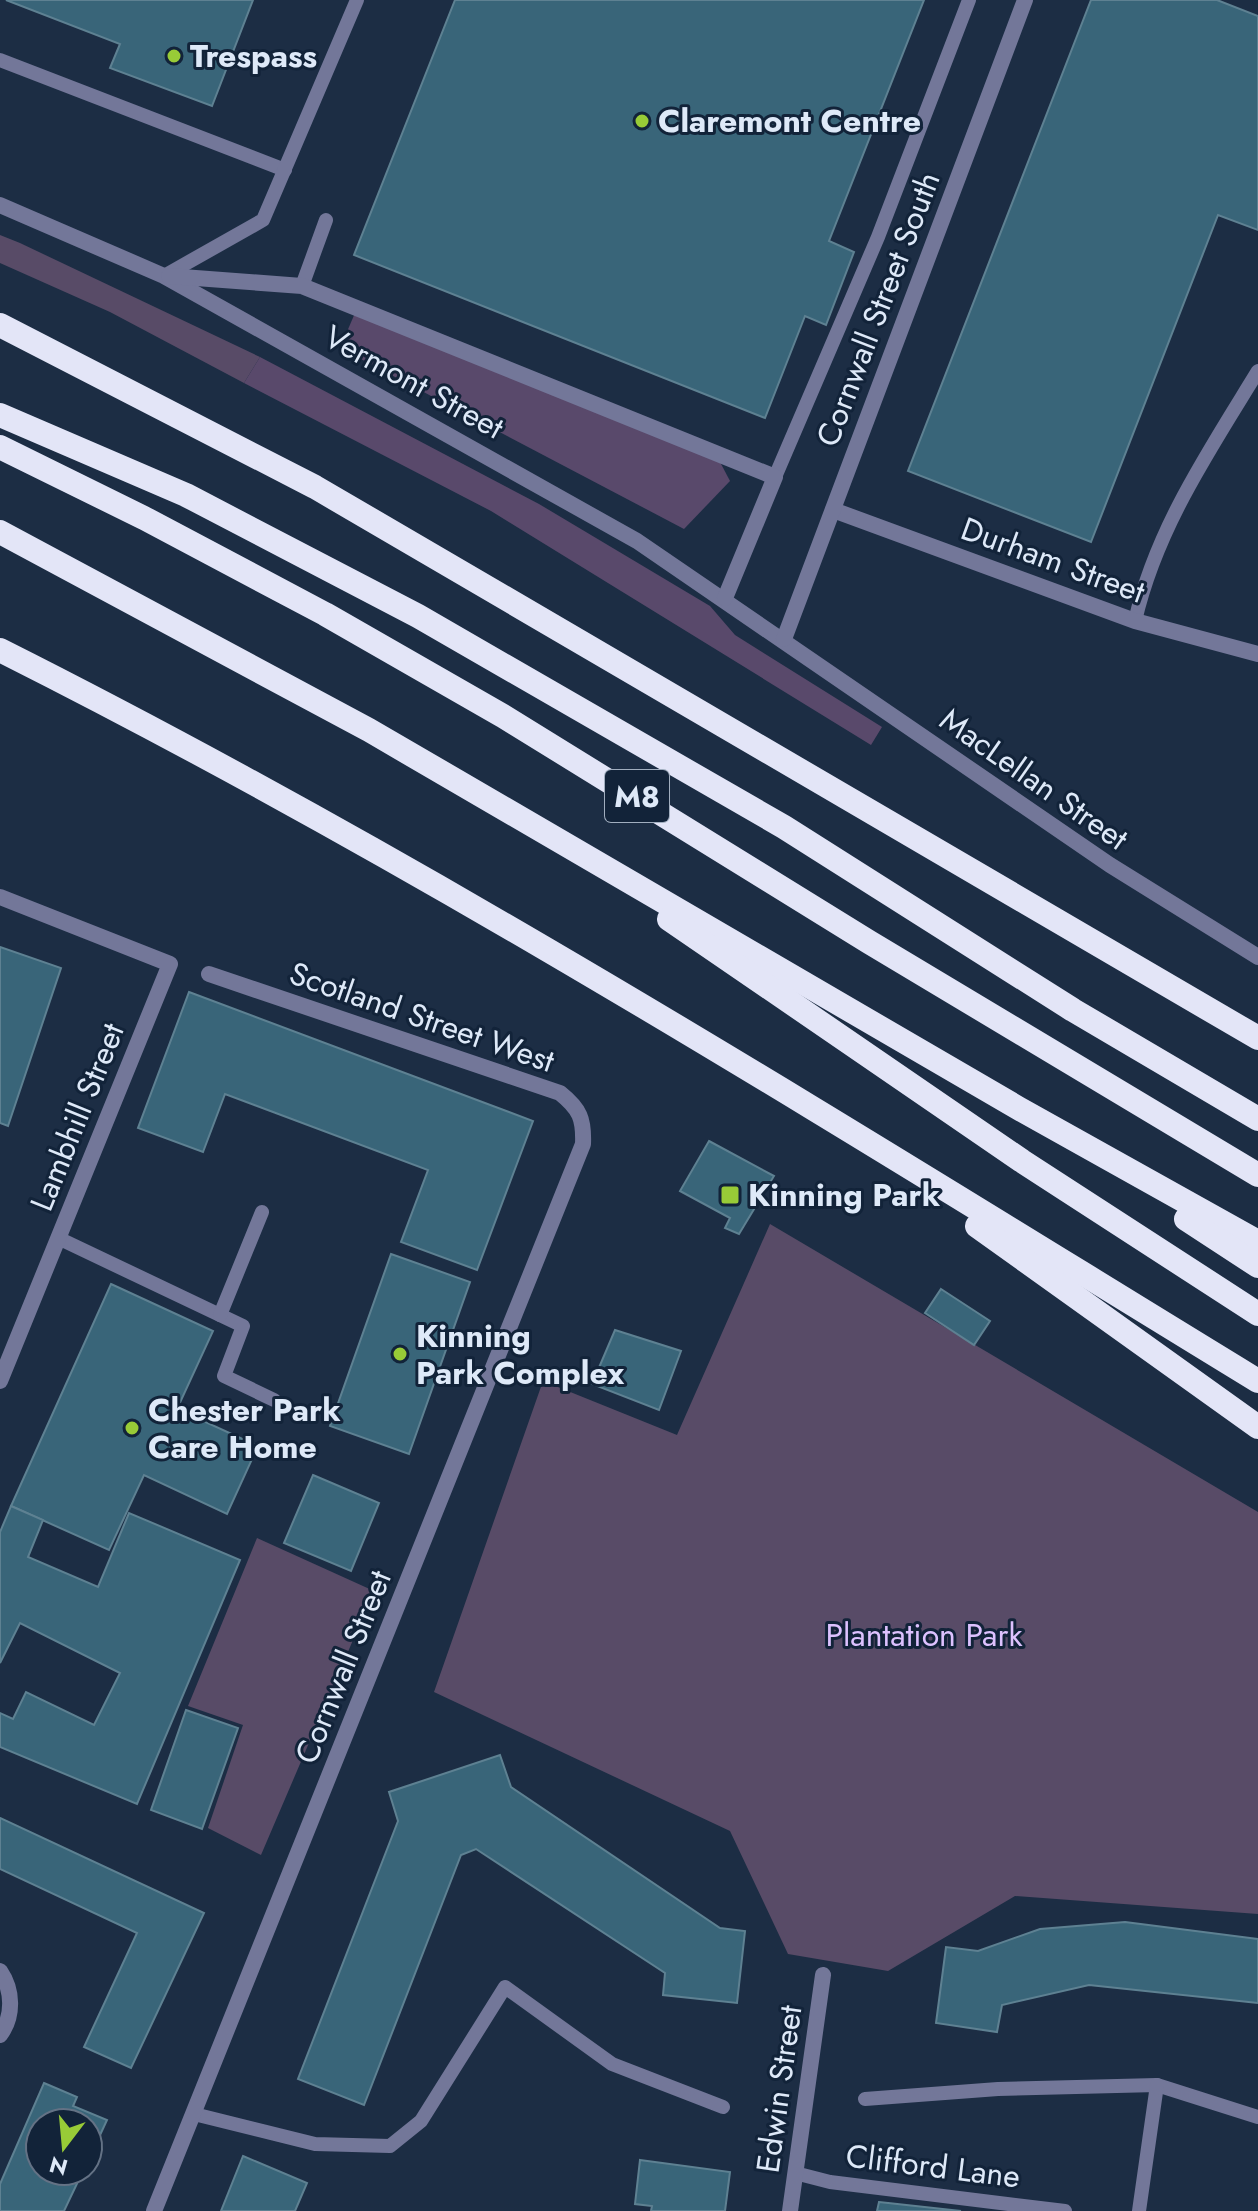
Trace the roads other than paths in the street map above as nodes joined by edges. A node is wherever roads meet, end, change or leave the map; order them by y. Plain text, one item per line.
1 (357, 0) edge
2 (969, 0) edge
3 (1025, 0) edge
4 (0, 60) edge
5 (285, 170) junction
6 (0, 205) edge
7 (326, 220) dead end
8 (164, 276) junction
9 (302, 286) junction
10 (7, 329) edge
11 (1258, 371) edge
12 (0, 415) edge
13 (0, 447) edge
14 (775, 477) junction
15 (833, 510) junction
16 (0, 532) edge
17 (725, 598) junction
18 (1135, 621) junction
19 (784, 639) junction
20 (0, 650) edge
21 (1258, 654) edge
22 (515, 814) junction
23 (0, 897) edge
24 (1258, 957) edge
25 (209, 974) dead end
26 (1258, 1038) edge
27 (1018, 1108) junction
28 (813, 1109) junction
29 (1258, 1119) edge
30 (583, 1144) joint
31 (1258, 1175) edge
32 (262, 1212) dead end
33 (58, 1238) junction
34 (1258, 1242) edge
35 (1258, 1266) edge
36 (1258, 1314) edge
37 (220, 1315) junction
38 (4, 1357) edge
39 (0, 1381) edge
40 (1258, 1381) edge
41 (274, 1400) dead end
42 (1258, 1427) edge
43 (0, 1971) edge
44 (823, 1975) dead end
45 (0, 2035) edge
46 (1157, 2085) junction
47 (865, 2099) dead end
48 (723, 2107) dead end
49 (194, 2114) junction
50 (1258, 2117) edge
51 (795, 2173) junction
52 (154, 2211) edge
53 (790, 2211) edge
54 (1065, 2211) edge
55 (1139, 2211) edge

1 - 5 lane
2 - 14 lane
3 - 15 street, Cornwall Street South
4 - 5 lane
5 - 8 lane
6 - 8 street, Vermont Street
7 - 9 lane
8 - 9 street
8 - 17 street, Vermont Street
9 - 14 street
10 - 26 highway
11 - 18 lane
12 - 29 highway
13 - 31 highway, M8
14 - 17 street
15 - 18 street, Durham Street
15 - 19 street, Cornwall Street South
16 - 22 highway, M8
17 - 19 street, Vermont Street
18 - 21 street, Durham Street
19 - 24 street, MacLellan Street
20 - 28 highway
22 - 27 highway, M8
22 - 36 highway, M8
23 - 33 street, Lambhill Street
25 - 30 street, Scotland Street West
27 - 34 highway, M8
27 - 35 highway, M8
28 - 40 highway
28 - 42 highway
30 - 49 street, Cornwall Street
32 - 37 lane
33 - 37 lane
33 - 38 street, Lambhill Street
37 - 41 lane
38 - 39 street, Lambhill Street
43 - 45 street
44 - 51 street, Edwin Street
46 - 47 lane
46 - 50 lane
46 - 55 lane
48 - 49 lane
49 - 52 street, Cornwall Street
51 - 53 street, Edwin Street
51 - 54 lane, Clifford Lane

